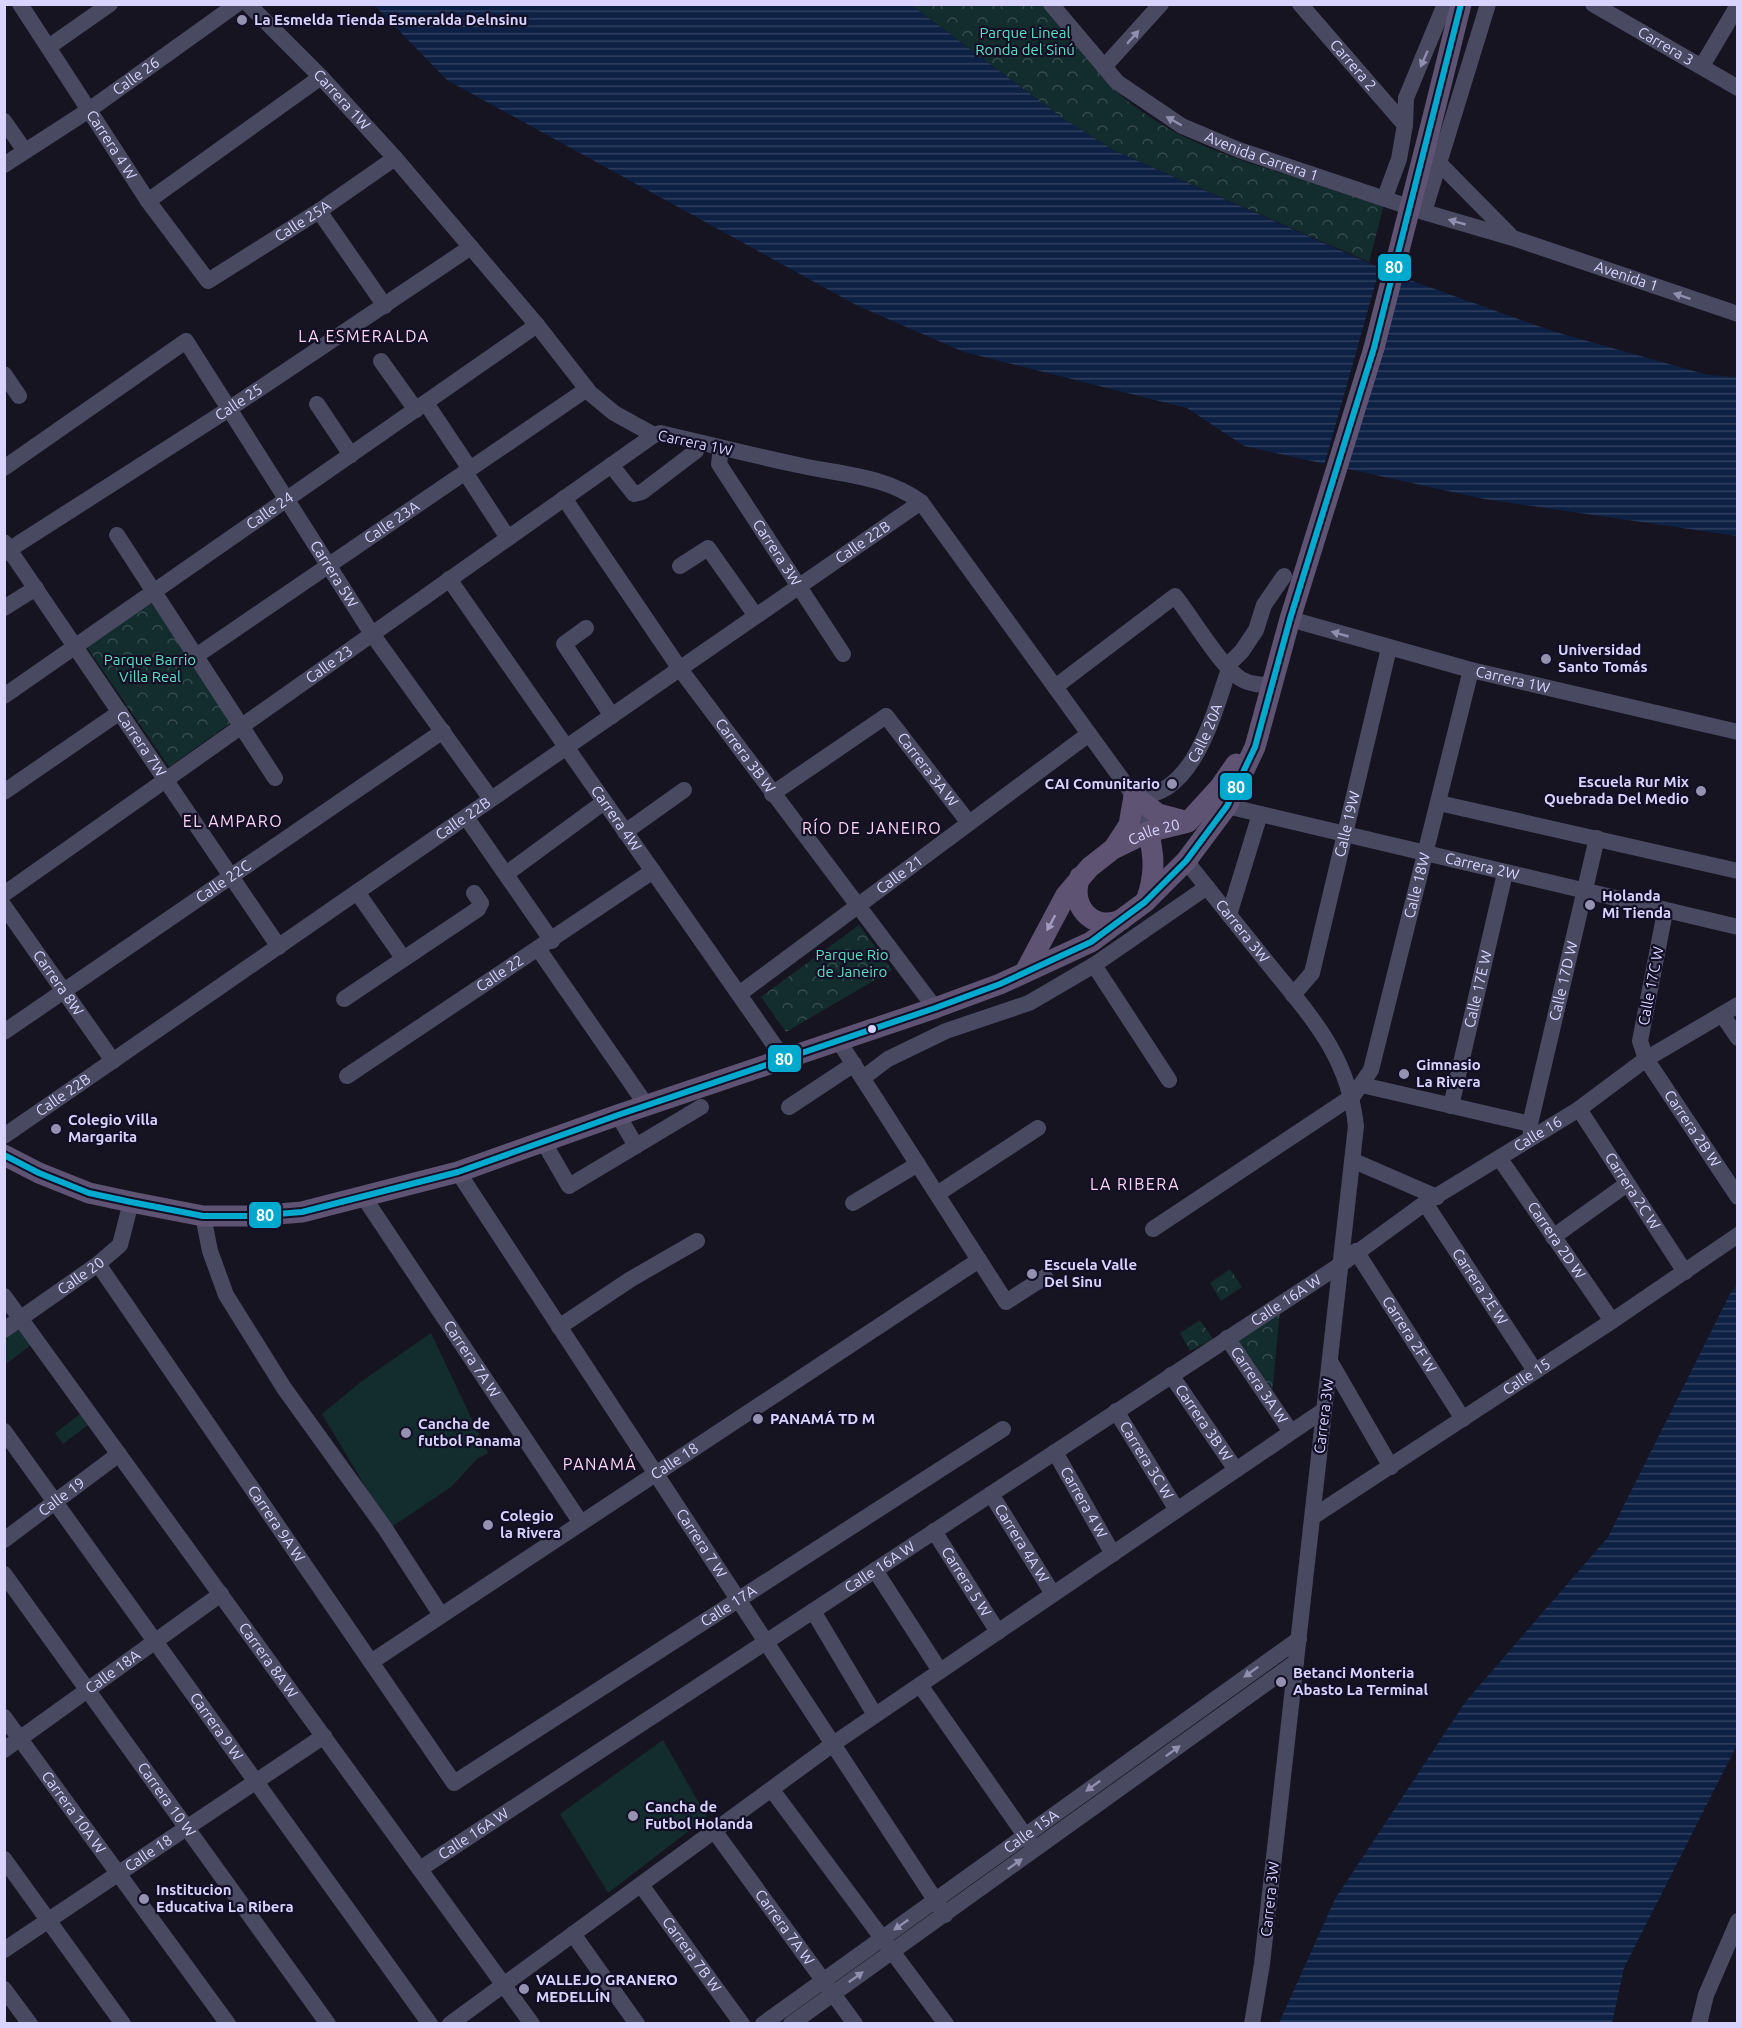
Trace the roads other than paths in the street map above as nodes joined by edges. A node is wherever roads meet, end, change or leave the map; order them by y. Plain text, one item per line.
1 (20, 4) edge
2 (110, 4) edge
3 (237, 4) edge
4 (248, 4) edge
5 (1051, 4) edge
6 (1161, 4) edge
7 (1300, 4) edge
8 (1445, 4) edge
9 (1461, 4) edge
10 (1471, 4) edge
11 (1488, 4) edge
12 (1593, 4) edge
13 (1737, 5) edge
14 (1449, 45) junction
15 (50, 46) junction
16 (1702, 66) junction
17 (1104, 67) junction
18 (321, 77) junction
19 (1737, 88) edge
20 (89, 110) junction
21 (4, 121) edge
22 (1406, 125) junction
23 (25, 151) junction
24 (395, 159) junction
25 (1399, 159) junction
26 (4, 165) edge
27 (1436, 171) junction
28 (1385, 197) junction
29 (148, 201) junction
30 (319, 211) junction
31 (1424, 212) junction
32 (1513, 238) junction
33 (471, 247) junction
34 (208, 281) joint
35 (385, 306) junction
36 (1737, 314) edge
37 (537, 326) junction
38 (381, 361) dead end
39 (4, 375) edge
40 (587, 389) junction
41 (19, 396) dead end
42 (317, 404) dead end
43 (421, 406) junction
44 (229, 409) junction
45 (654, 435) junction
46 (698, 442) junction
47 (721, 448) junction
48 (351, 455) junction
49 (610, 465) junction
50 (4, 468) edge
51 (467, 471) junction
52 (564, 498) junction
53 (287, 500) junction
54 (921, 502) junction
55 (117, 535) dead end
56 (508, 538) junction
57 (6, 548) edge
58 (329, 565) junction
59 (680, 566) dead end
60 (1284, 576) dead end
61 (449, 579) junction
62 (799, 587) junction
63 (36, 588) junction
64 (153, 593) junction
65 (4, 608) edge
66 (756, 616) junction
67 (1290, 619) junction
68 (586, 628) dead end
69 (372, 634) junction
70 (76, 647) junction
71 (1389, 648) junction
72 (843, 654) dead end
73 (196, 656) junction
74 (1228, 667) junction
75 (680, 669) junction
76 (1471, 670) junction
77 (1273, 685) junction
78 (1055, 687) junction
79 (4, 696) edge
80 (120, 712) junction
81 (612, 716) junction
82 (242, 726) junction
83 (442, 730) junction
84 (1737, 732) edge
85 (1089, 734) junction
86 (566, 747) junction
87 (276, 778) dead end
88 (166, 780) junction
89 (684, 790) dead end
90 (4, 792) edge
91 (772, 794) junction
92 (1134, 796) junction
93 (491, 799) junction
94 (604, 802) junction
95 (1439, 803) junction
96 (1227, 806) junction
97 (1260, 814) junction
98 (466, 817) junction
99 (1188, 822) junction
100 (969, 823) junction
101 (625, 832) junction
102 (1148, 832) junction
103 (1347, 835) junction
104 (1597, 838) junction
105 (1113, 849) junction
106 (1426, 854) junction
107 (1186, 861) junction
108 (1737, 871) edge
109 (653, 872) junction
110 (1505, 873) junction
111 (506, 874) junction
112 (231, 876) junction
113 (1080, 877) junction
114 (1207, 887) junction
115 (357, 892) junction
116 (1585, 892) junction
117 (474, 893) dead end
118 (4, 894) edge
119 (1145, 902) junction
120 (4, 906) edge
121 (858, 906) junction
122 (1665, 912) junction
123 (1229, 915) junction
124 (1121, 920) junction
125 (1737, 927) edge
126 (545, 946) junction
127 (279, 947) junction
128 (403, 958) junction
129 (1094, 965) junction
130 (1025, 972) junction
131 (64, 991) junction
132 (739, 994) junction
133 (1293, 995) junction
134 (344, 999) dead end
135 (1737, 1005) edge
136 (935, 1008) junction
137 (1723, 1016) junction
138 (4, 1032) edge
139 (1737, 1038) edge
140 (838, 1040) junction
141 (784, 1059) junction
142 (1646, 1059) junction
143 (113, 1061) junction
144 (858, 1071) junction
145 (347, 1076) dead end
146 (1169, 1080) dead end
147 (1357, 1091) junction
148 (647, 1106) junction
149 (1450, 1106) junction
150 (701, 1107) dead end
151 (789, 1107) dead end
152 (1579, 1108) junction
153 (618, 1115) junction
154 (1038, 1128) dead end
155 (1531, 1131) junction
156 (4, 1136) edge
157 (543, 1141) junction
158 (636, 1146) junction
159 (4, 1155) edge
160 (1500, 1159) junction
161 (1354, 1161) junction
162 (918, 1164) junction
163 (458, 1172) junction
164 (1627, 1184) junction
165 (937, 1194) junction
166 (363, 1196) junction
167 (1737, 1197) edge
168 (1431, 1200) junction
169 (131, 1202) junction
170 (853, 1203) dead end
171 (203, 1216) junction
172 (1154, 1228) dead end
173 (1737, 1235) edge
174 (1552, 1237) junction
175 (697, 1241) dead end
176 (1356, 1251) junction
177 (979, 1260) junction
178 (98, 1264) junction
179 (1340, 1265) junction
180 (1685, 1272) junction
181 (1045, 1277) dead end
182 (4, 1296) edge
183 (21, 1319) junction
184 (1612, 1322) junction
185 (560, 1327) junction
186 (4, 1330) edge
187 (1227, 1338) junction
188 (1331, 1363) junction
189 (1535, 1371) junction
190 (1171, 1376) junction
191 (1324, 1410) junction
192 (1116, 1411) junction
193 (1463, 1419) junction
194 (1003, 1429) dead end
195 (4, 1431) edge
196 (1291, 1432) junction
197 (1055, 1452) junction
198 (119, 1454) junction
199 (1391, 1467) junction
200 (1236, 1470) junction
201 (656, 1474) junction
202 (991, 1494) junction
203 (55, 1502) junction
204 (1177, 1510) junction
205 (1314, 1516) junction
206 (581, 1523) junction
207 (934, 1531) junction
208 (4, 1540) edge
209 (1113, 1554) junction
210 (875, 1570) junction
211 (4, 1574) edge
212 (221, 1594) junction
213 (1053, 1594) junction
214 (738, 1600) junction
215 (813, 1611) junction
216 (441, 1615) junction
217 (998, 1632) junction
218 (1299, 1639) junction
219 (156, 1641) junction
220 (766, 1642) junction
221 (371, 1662) junction
222 (1296, 1662) junction
223 (940, 1671) junction
224 (920, 1685) junction
225 (88, 1690) junction
226 (875, 1715) junction
227 (4, 1717) edge
228 (324, 1736) junction
229 (20, 1739) junction
230 (833, 1744) junction
231 (4, 1750) edge
232 (256, 1781) junction
233 (454, 1783) joint
234 (772, 1790) junction
235 (187, 1828) junction
236 (715, 1832) junction
237 (1025, 1835) junction
238 (1035, 1850) junction
239 (4, 1859) edge
240 (420, 1869) junction
241 (118, 1874) junction
242 (641, 1885) junction
243 (940, 1908) junction
244 (48, 1921) junction
245 (1737, 1921) edge
246 (573, 1934) junction
247 (886, 1945) junction
248 (4, 1950) edge
249 (504, 1984) junction
250 (828, 1987) junction
251 (4, 1989) edge
252 (30, 2024) edge
253 (123, 2024) edge
254 (228, 2024) edge
255 (328, 2024) edge
256 (430, 2024) edge
257 (450, 2024) edge
258 (532, 2024) edge
259 (637, 2024) edge
260 (742, 2024) edge
261 (762, 2024) edge
262 (791, 2024) edge
263 (855, 2024) edge
264 (946, 2024) edge
265 (1251, 2024) edge
266 (1699, 2024) edge

1 - 15 street, Carrera 4 W
2 - 15 street
3 - 20 street, Calle 26
4 - 18 street, Carrera 1W
5 - 17 street, Avenida Carrera 1
17 -> 6 street
7 - 22 street, Carrera 2
8 -> 22 street
9 - 14 main road
10 - 14 main road
11 - 27 street
12 - 16 street, Carrera 3
13 - 16 street
14 - 67 main road, Calle 20, bridge
15 - 20 street, Carrera 4 W
16 - 19 street, Carrera 3
28 -> 17 street, Avenida Carrera 1
18 - 24 street, Carrera 1W
18 - 29 street
20 - 23 street, Calle 26
20 - 29 street, Carrera 4 W
21 - 23 street
22 - 25 street
23 - 26 street, Calle 26
24 - 30 street, Calle 25A
24 - 33 street, Carrera 1W
25 - 27 street
25 - 28 street
27 - 31 street
27 - 32 street
28 - 31 street, Avenida Carrera 1
29 - 34 street, Carrera 4 W
30 - 34 street, Calle 25A
30 - 35 street
32 -> 31 street, Avenida Carrera 1
36 -> 32 street, Avenida 1
33 - 35 street, Calle 25
33 - 37 street, Carrera 1W
35 - 44 street, Calle 25
37 - 40 street, Carrera 1W
37 - 43 street, Calle 24
38 - 43 street
39 - 41 street
40 - 45 street, Carrera 1W
40 - 51 street, Calle 23A
42 - 48 street
43 - 48 street, Calle 24
43 - 51 street
44 - 50 street, Carrera 5W
44 - 53 street, Carrera 5W
44 - 57 street, Calle 25
45 - 46 street, Carrera 1W
45 - 49 street, Calle 23
46 - 47 street, Carrera 1W
46 - 49 street
47 - 54 street, Carrera 1W
47 - 62 street, Carrera 3W
48 - 53 street, Calle 24
49 - 52 street, Calle 23
51 - 56 street
51 - 58 street, Calle 23A
52 - 56 street, Calle 23
52 - 75 street, Carrera 3B W
53 - 58 street, Carrera 5W
53 - 64 street, Calle 24
54 - 62 street, Calle 22B
54 - 78 street, Carrera 1W
55 - 64 street
56 - 61 street, Calle 23
57 - 63 street, Carrera 7W
58 - 69 street, Carrera 5W
58 - 73 street, Calle 23A
59 - 66 street
60 - 74 street
61 - 69 street, Calle 23
61 - 86 street, Carrera 4W
62 - 66 street, Calle 22B
62 - 72 street, Carrera 3W
63 - 65 street
63 - 70 street, Carrera 7W
64 - 70 street, Calle 24
64 - 73 street
66 - 75 street, Calle 22B
71 -> 67 street, Carrera 1W
67 - 77 main road, Calle 20
68 - 81 street
69 - 82 street, Calle 23
69 - 83 street, Carrera 5W
70 - 79 street, Calle 24
70 - 80 street, Carrera 7W
71 - 76 street, Carrera 1W
71 - 103 street, Calle 19W
73 - 82 street
74 - 77 street
74 - 78 street
74 - 92 street, Calle 20A
75 - 81 street, Calle 22B
75 - 91 street, Carrera 3B W
76 - 84 street, Carrera 1W
76 - 95 street, Calle 18W
77 - 96 main road, Calle 20
77 - 99 main road, Calle 20
78 - 85 street, Carrera 1W
80 - 88 street, Carrera 7W
80 - 90 street
81 - 86 street, Calle 22B
82 - 87 street
82 - 88 street, Calle 23
83 - 93 street, Carrera 5W
83 - 112 street, Calle 22C
85 - 92 street, Carrera 1W
85 - 100 street, Calle 21
86 - 93 street, Calle 22B
86 - 94 street, Carrera 4W
88 - 112 street, Carrera 7W
88 - 118 street, Calle 23
89 - 101 street
91 - 100 street, Carrera 3A W
91 - 121 street, Carrera 3B W
92 - 99 main road
92 - 102 street, Carrera 1W
92 - 105 main road
93 - 98 street, Calle 22B
94 - 101 street, Carrera 4W
94 - 111 street
95 - 104 street
95 - 106 street, Calle 18W
96 - 97 street, Carrera 2W
96 - 107 main road, Calle 20
97 - 103 street, Carrera 2W
97 - 123 street
98 - 111 street
98 - 115 street, Calle 22B
99 - 102 main road, Calle 20
100 - 121 street, Calle 21
101 - 109 street, Carrera 4W
102 - 105 main road, Calle 20
102 - 119 main road
103 - 106 street, Carrera 2W
103 - 133 street, Calle 19W
104 - 108 street
104 - 116 street, Calle 17D W
105 - 113 main road, Calle 20
106 - 110 street, Carrera 2W
106 - 147 street, Calle 18W
107 - 114 street, Carrera 3W
107 - 119 main road, Calle 20
109 - 126 street, Calle 22
109 - 132 street, Carrera 4W
110 - 116 street, Carrera 2W
110 - 149 street, Calle 17E W
111 - 126 street
112 - 127 street, Carrera 7W
112 - 131 street, Calle 22C
113 - 124 main road
113 -> 130 main road, Calle 20
114 - 123 street, Carrera 3W
114 - 129 street
115 - 127 street, Calle 22B
115 - 128 street
116 - 122 street, Carrera 2W
116 - 155 street, Calle 17D W
117 - 128 street
119 - 124 main road, Calle 20
120 - 131 street, Carrera 8W
121 - 132 street, Calle 21
121 - 136 street, Carrera 3B W
122 - 125 street, Carrera 2W
122 - 142 street, Calle 17C W
123 - 133 street, Carrera 3W
124 - 130 main road, Calle 20
126 - 145 street, Calle 22
126 - 148 street
127 - 143 street, Calle 22B
128 - 134 street
129 - 144 street
129 - 146 street
130 - 136 main road, Calle 20
131 - 138 street, Calle 22C
131 - 143 street, Carrera 8W
132 - 141 street, Carrera 4W
133 - 147 street, Carrera 3W
135 - 137 street, Calle 16
136 - 140 main road, Calle 20
137 - 139 street
137 - 142 street, Calle 16
140 - 141 main road, Calle 20
140 - 144 street
141 - 148 main road, Calle 20
142 - 152 street, Calle 16
142 - 167 street, Carrera 2B W
143 - 156 street, Calle 22B
144 - 151 street
144 - 162 street
147 - 149 street
147 - 161 street, Carrera 3W
147 - 172 street
148 - 153 main road, Calle 20
149 - 155 street
150 - 158 street
152 - 155 street, Calle 16
152 - 164 street, Carrera 2C W
153 - 157 main road, Calle 20
153 - 158 street
154 - 165 street
155 - 160 street, Calle 16
157 - 158 street
157 - 163 main road, Calle 20
159 - 169 main road, Calle 20
160 - 168 street, Calle 16
160 - 174 street, Carrera 2D W
161 - 168 street
161 - 179 street, Carrera 3W
162 - 165 street
162 - 170 street
163 - 166 main road, Calle 20
163 - 185 street, Carrera 7 W
164 - 174 street
164 - 180 street, Carrera 2C W
165 - 177 street
166 - 171 main road, Calle 20
166 - 206 street, Carrera 7A W
168 - 176 street, Calle 16
168 - 189 street, Carrera 2E W
169 - 171 main road, Calle 20
169 - 178 street, Calle 20
171 - 216 street
173 - 180 street, Calle 15
174 - 184 street, Carrera 2D W
175 - 185 street
176 - 179 street, Calle 16
176 - 193 street, Carrera 2F W
177 - 181 street
177 - 201 street, Calle 18
178 - 183 street, Calle 20
178 - 221 street, Carrera 9A W
179 - 187 street, Calle 16A W
179 - 188 street, Carrera 3W
180 - 184 street, Calle 15
182 - 183 street, Carrera 8A W
183 - 186 street, Calle 20
183 - 198 street, Carrera 8A W
184 - 189 street, Calle 15
185 - 201 street, Carrera 7 W
187 - 190 street, Calle 16A W
187 - 196 street, Carrera 3A W
188 - 191 street, Carrera 3W
188 - 199 street
189 - 193 street, Calle 15
190 - 192 street, Calle 16A W
190 - 200 street, Carrera 3B W
191 - 196 street
191 - 205 street, Carrera 3W
192 - 197 street, Calle 16A W
192 - 204 street, Carrera 3C W
193 - 199 street, Calle 15
194 - 214 street, Calle 17A
195 - 203 street, Carrera 9 W
196 - 200 street
197 - 202 street, Calle 16A W
197 - 209 street, Carrera 4 W
198 - 203 street, Calle 19
198 - 212 street, Carrera 8A W
199 - 205 street, Calle 15
200 - 204 street
201 - 206 street, Calle 18
201 - 214 street, Carrera 7 W
202 - 207 street, Calle 16A W
202 - 213 street, Carrera 4A W
203 - 208 street, Calle 19
203 - 219 street, Carrera 9 W
204 - 209 street
205 - 218 street, Carrera 3W
206 - 216 street, Calle 18
207 - 210 street, Calle 16A W
207 - 217 street, Carrera 5 W
209 - 213 street
210 - 215 street, Calle 16A W
210 - 223 street
211 - 225 street, Carrera 10 W
212 - 219 street, Calle 18A
212 - 228 street, Carrera 8A W
213 - 217 street
214 - 220 street, Carrera 7 W
214 - 233 street, Calle 17A
215 - 220 street, Calle 16A W
215 - 226 street
216 - 221 street, Calle 18
217 - 223 street
218 - 222 street, Carrera 3W
218 -> 237 street, Calle 15A
219 - 225 street, Calle 18A
219 - 232 street, Carrera 9 W
220 - 230 street, Carrera 7 W
220 - 240 street, Calle 16A W
221 - 233 street, Carrera 9A W
238 -> 222 street, Calle 15A
222 - 265 street, Carrera 3W
223 - 224 street
224 - 226 street
224 - 237 street
225 - 229 street, Calle 18A
225 - 235 street, Carrera 10 W
226 - 230 street
227 - 229 street, Carrera 10A W
228 - 232 street, Calle 18
228 - 240 street, Carrera 8A W
229 - 231 street, Calle 18A
229 - 241 street, Carrera 10A W
230 - 234 street
230 - 243 street, Carrera 7 W
232 - 235 street, Calle 18
232 - 256 street, Carrera 9 W
234 - 236 street
234 - 247 street
235 - 241 street, Calle 18
235 - 255 street, Carrera 10 W
236 - 242 street
236 - 250 street, Carrera 7A W
237 - 238 street
237 - 243 street, Calle 15A
243 -> 238 street, Calle 15A
239 - 244 street
240 - 249 street, Carrera 8A W
241 - 244 street, Calle 18
241 - 254 street, Carrera 10A W
242 - 246 street
242 - 260 street, Carrera 7B W
243 - 247 street, Calle 15A
244 - 248 street, Calle 18
244 - 253 street
245 - 266 street
246 - 249 street
246 - 259 street
247 - 250 street, Calle 15A
247 - 264 street
249 - 257 street
249 - 258 street, Carrera 8A W
250 - 261 street, Calle 15A
250 - 262 street, Calle 15A
250 - 263 street, Carrera 7A W
251 - 252 street

